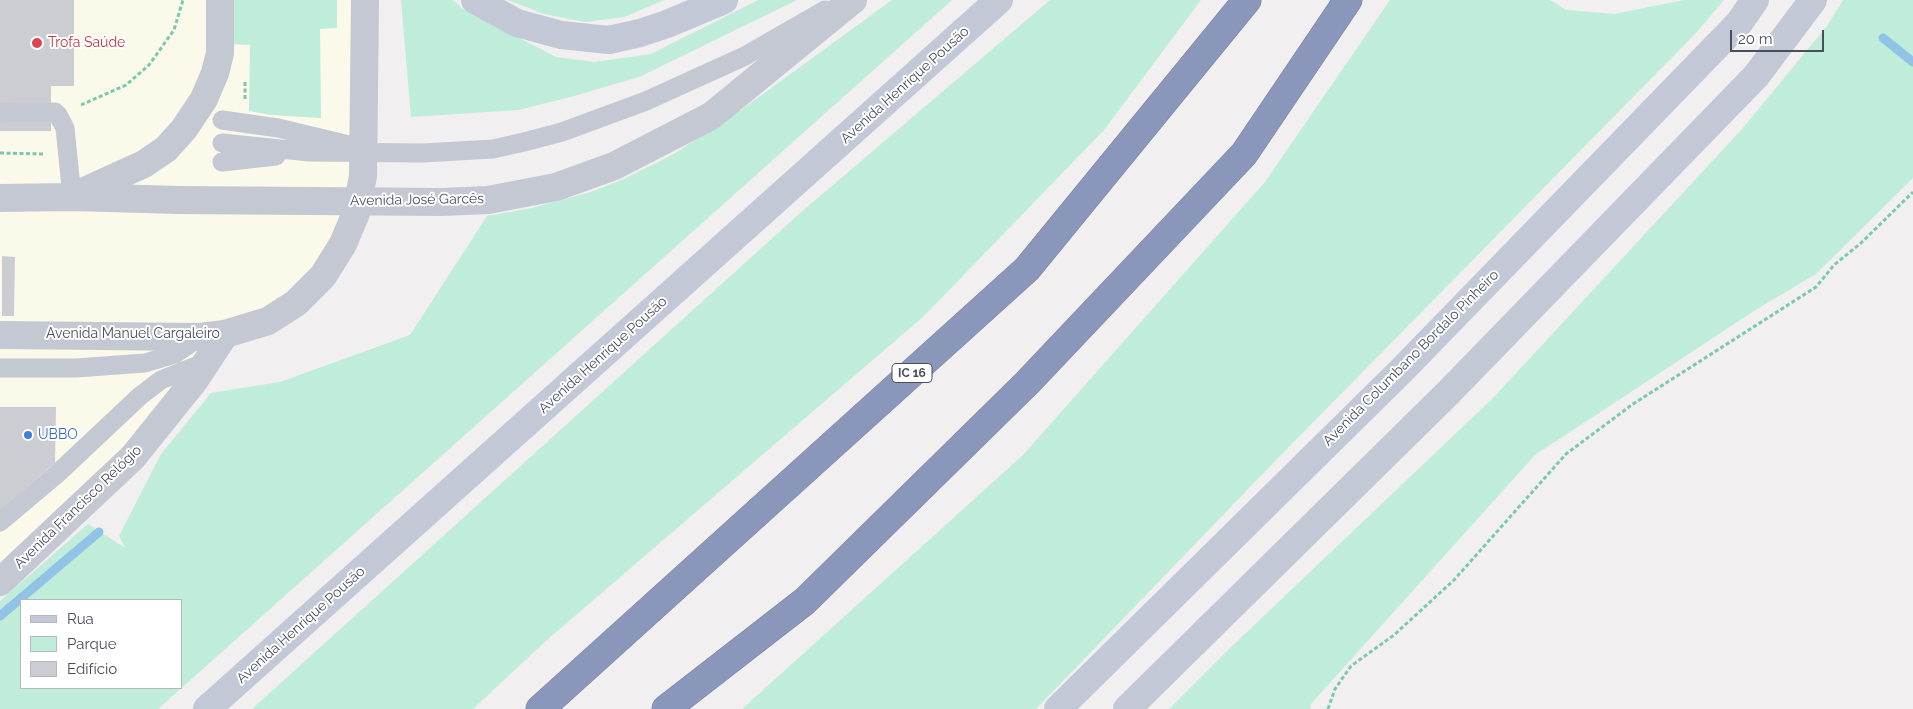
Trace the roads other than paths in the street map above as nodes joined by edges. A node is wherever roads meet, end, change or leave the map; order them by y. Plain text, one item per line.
1 (220, 0) edge
2 (365, 0) edge
3 (475, 0) edge
4 (724, 0) edge
5 (844, 0) edge
6 (853, 0) edge
7 (999, 0) edge
8 (1247, 0) edge
9 (1348, 0) edge
10 (1756, 0) edge
11 (1813, 0) edge
12 (0, 113) edge
13 (222, 120) dead end
14 (222, 143) dead end
15 (310, 152) junction
16 (382, 152) junction
17 (222, 162) dead end
18 (72, 197) junction
19 (0, 198) edge
20 (0, 335) edge
21 (210, 344) junction
22 (0, 368) edge
23 (0, 522) edge
24 (0, 582) edge
25 (207, 709) edge
26 (540, 709) edge
27 (666, 709) edge
28 (1058, 709) edge
29 (1127, 709) edge

1 - 18 street, Avenida José Garcês
2 - 21 street, Avenida Manuel Cargaleiro, bridge
3 - 4 main road
5 - 16 lane
6 - 18 street, Avenida José Garcês
7 - 25 main road, Avenida Henrique Pousão
8 - 26 highway, IC 16
9 - 27 highway
10 - 28 main road, Avenida Columbano Bordalo Pinheiro
11 - 29 main road
12 - 18 lane
13 - 16 lane
14 - 15 lane
15 - 16 lane
15 - 17 lane
18 - 19 street, Avenida José Garcês
20 - 21 street, Avenida Manuel Cargaleiro
21 - 22 lane
21 - 23 lane
21 - 24 street, Avenida Francisco Relógio

